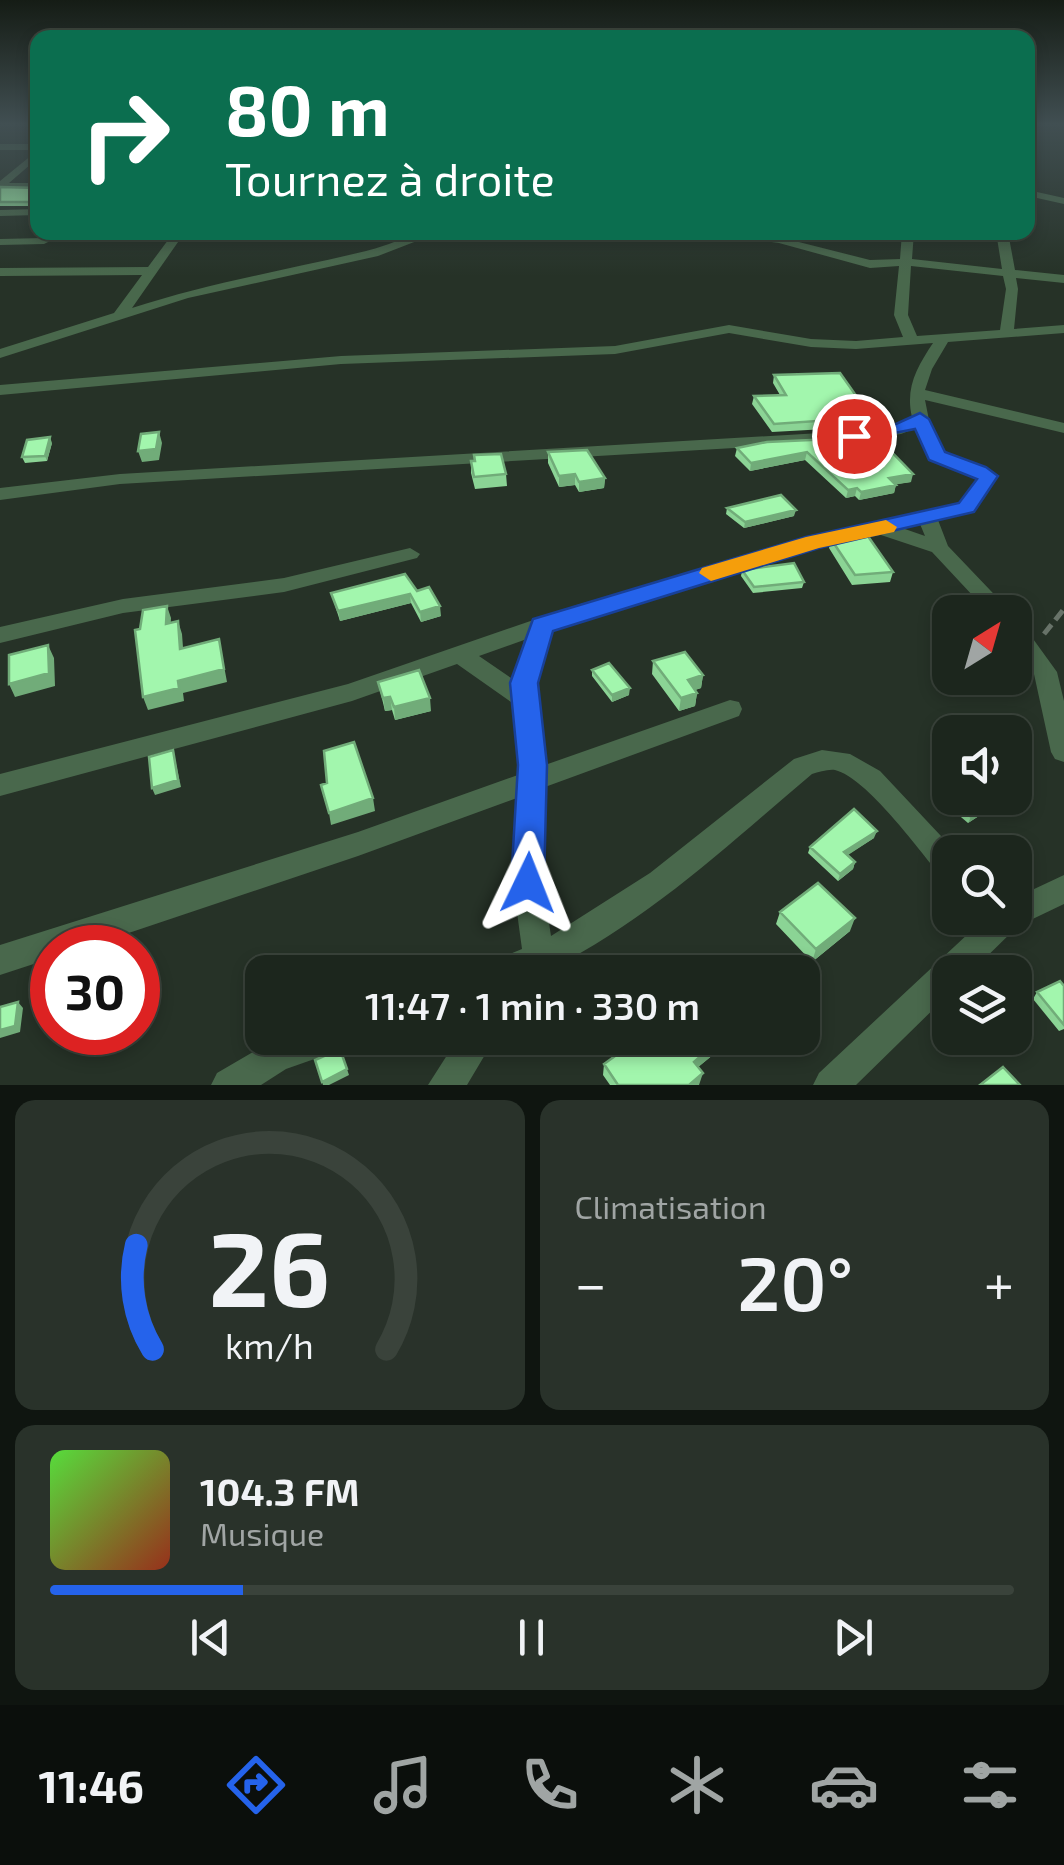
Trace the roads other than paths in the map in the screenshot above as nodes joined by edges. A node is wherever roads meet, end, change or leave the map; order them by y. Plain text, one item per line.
1 (0, 186) edge
2 (30, 186) edge
3 (1035, 195) edge
4 (1064, 201) edge
5 (30, 212) edge
6 (0, 213) edge
7 (174, 240) edge
8 (408, 240) edge
9 (779, 240) edge
10 (908, 240) edge
11 (1004, 240) edge
12 (44, 241) dead end
13 (0, 242) edge
14 (908, 262) junction
15 (0, 272) edge
16 (150, 272) junction
17 (1010, 272) junction
18 (1064, 279) edge
19 (118, 317) junction
20 (1064, 329) edge
21 (1007, 332) junction
22 (945, 336) junction
23 (911, 338) junction
24 (0, 354) edge
25 (0, 390) edge
26 (916, 393) junction
27 (920, 419) junction
28 (1064, 428) edge
29 (0, 494) edge
30 (927, 516) junction
31 (880, 528) junction
32 (939, 548) junction
33 (410, 554) dead end
34 (984, 595) edge
35 (542, 625) junction
36 (0, 635) edge
37 (1032, 653) edge
38 (459, 654) junction
39 (523, 698) junction
40 (730, 709) dead end
41 (1064, 752) edge
42 (531, 782) junction
43 (0, 785) edge
44 (932, 846) edge
45 (1064, 888) edge
46 (1032, 904) edge
47 (986, 935) edge
48 (534, 955) edge
49 (553, 955) edge
50 (0, 960) edge
51 (277, 1055) edge
52 (466, 1055) edge
53 (229, 1085) edge
54 (446, 1085) edge
55 (831, 1085) edge

1 - 2 street
3 - 4 street
5 - 6 street
7 - 16 street
8 - 19 street
9 - 14 street
10 - 14 street
11 - 17 street
12 - 13 street
14 - 17 street
14 - 23 street
15 - 16 street
16 - 19 street
17 - 18 street
17 - 21 street
19 - 24 street
20 - 21 street
21 - 22 street
22 - 23 street
22 - 26 street
23 - 25 street
26 - 27 street
26 - 28 street
27 - 29 street
27 - 30 street
30 - 31 street
30 - 32 street
31 - 32 street
31 - 35 street
32 - 34 street
33 - 36 street
35 - 38 street
35 - 39 street
37 - 41 street
38 - 39 street
38 - 43 street
39 - 42 street
40 - 42 street
42 - 48 street
42 - 50 street
44 - 49 street
45 - 46 street
47 - 55 street
51 - 53 street
52 - 54 street

